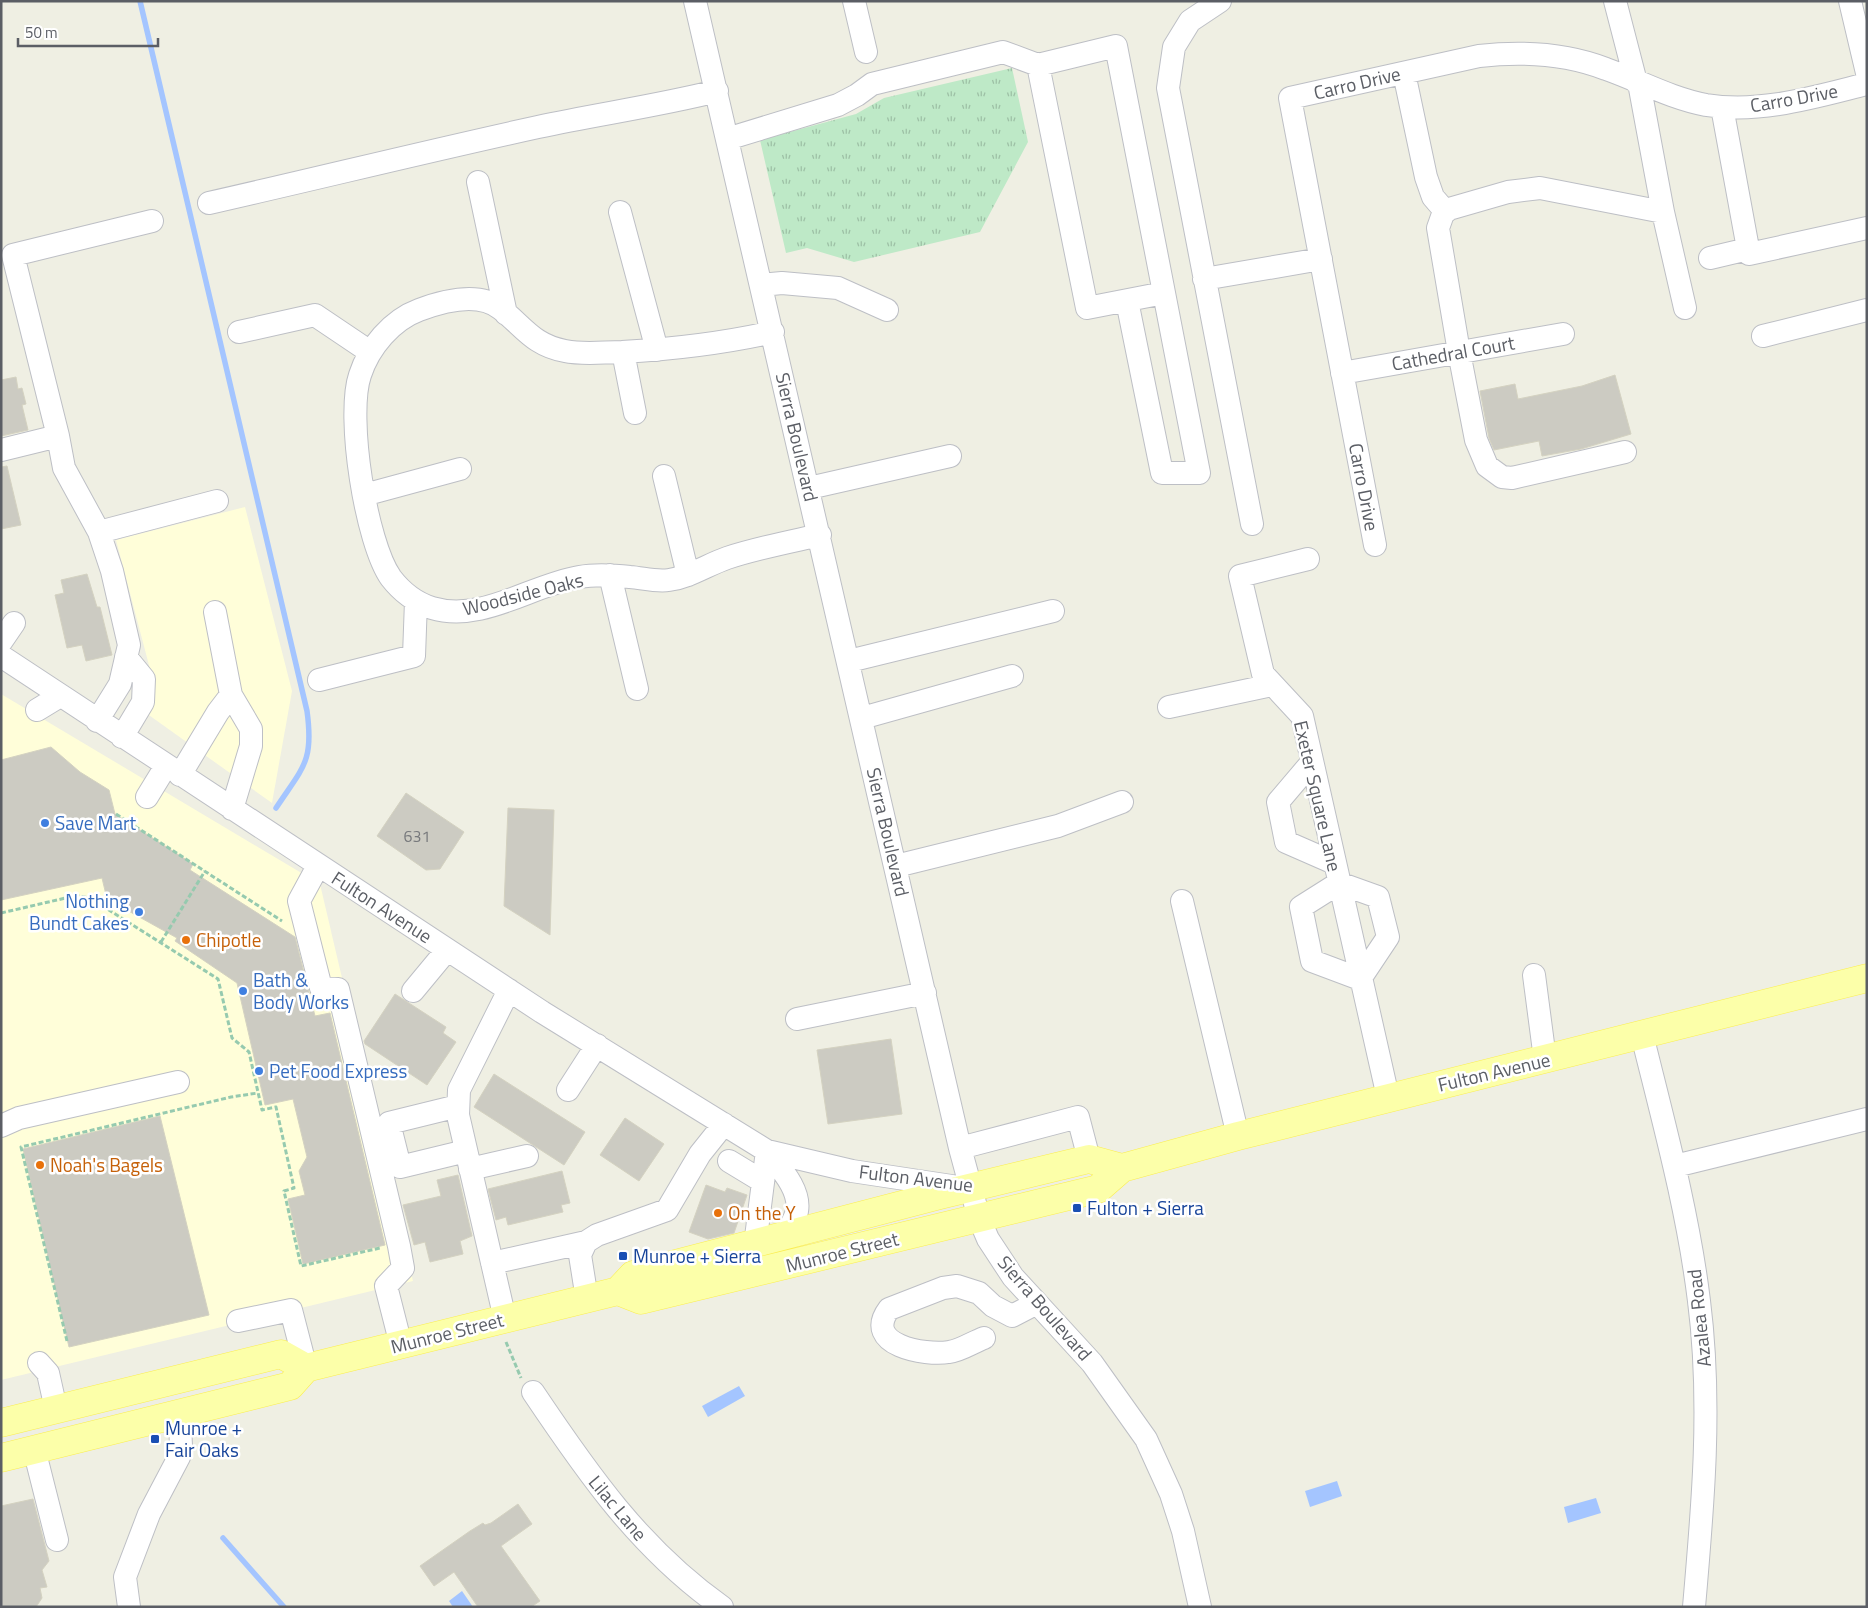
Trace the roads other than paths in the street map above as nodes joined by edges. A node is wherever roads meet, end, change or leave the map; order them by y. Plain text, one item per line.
1 (695, 1) edge
2 (854, 1) edge
3 (1220, 1) edge
4 (1615, 1) edge
5 (1850, 1) edge
6 (866, 52) dead end
7 (1038, 65) junction
8 (1404, 73) junction
9 (1867, 73) edge
10 (1637, 82) junction
11 (1867, 84) edge
12 (717, 92) junction
13 (1722, 107) junction
14 (727, 139) junction
15 (478, 182) dead end
16 (209, 203) dead end
17 (1445, 211) junction
18 (620, 212) dead end
19 (1663, 212) junction
20 (152, 221) dead end
21 (1867, 228) edge
22 (1748, 249) junction
23 (7, 257) edge
24 (1710, 258) dead end
25 (1321, 259) junction
26 (1204, 279) junction
27 (761, 285) junction
28 (1164, 294) junction
29 (1127, 301) junction
30 (1685, 308) dead end
31 (887, 310) dead end
32 (1867, 310) edge
33 (506, 314) junction
34 (239, 332) dead end
35 (773, 332) junction
36 (1563, 334) dead end
37 (1763, 336) dead end
38 (657, 350) junction
39 (370, 352) junction
40 (623, 352) junction
41 (1459, 352) junction
42 (1342, 373) junction
43 (636, 413) dead end
44 (58, 436) junction
45 (1, 450) edge
46 (1625, 452) dead end
47 (950, 456) dead end
48 (460, 469) dead end
49 (664, 476) dead end
50 (809, 488) junction
51 (364, 495) junction
52 (217, 501) dead end
53 (1252, 524) dead end
54 (98, 532) junction
55 (820, 534) junction
56 (1375, 546) dead end
57 (1308, 559) dead end
58 (610, 575) junction
59 (688, 575) junction
60 (416, 601) junction
61 (1053, 611) dead end
62 (215, 612) dead end
63 (14, 623) dead end
64 (1, 642) edge
65 (1, 656) edge
66 (126, 657) junction
67 (849, 661) junction
68 (1012, 676) dead end
69 (319, 680) dead end
70 (1272, 685) junction
71 (637, 689) dead end
72 (231, 695) junction
73 (60, 696) junction
74 (1169, 707) dead end
75 (37, 710) dead end
76 (862, 718) junction
77 (97, 721) junction
78 (122, 737) junction
79 (1312, 762) junction
80 (173, 771) junction
81 (147, 797) dead end
82 (1122, 802) dead end
83 (232, 809) junction
84 (318, 866) junction
85 (896, 866) junction
86 (1336, 873) junction
87 (1182, 902) dead end
88 (447, 950) junction
89 (1534, 975) dead end
90 (1867, 978) edge
91 (1360, 979) junction
92 (510, 990) junction
93 (413, 991) dead end
94 (925, 993) junction
95 (797, 1019) dead end
96 (1642, 1035) junction
97 (597, 1045) junction
98 (1545, 1060) junction
99 (178, 1082) dead end
100 (568, 1090) dead end
101 (1388, 1098) junction
102 (458, 1106) junction
103 (1867, 1119) edge
104 (724, 1124) junction
105 (1, 1126) edge
106 (1238, 1136) junction
107 (960, 1148) junction
108 (767, 1151) junction
109 (527, 1156) dead end
110 (1089, 1159) junction
111 (468, 1160) junction
112 (729, 1161) dead end
113 (1675, 1166) junction
114 (1122, 1168) junction
115 (762, 1181) junction
116 (971, 1189) junction
117 (979, 1218) junction
118 (786, 1237) junction
119 (586, 1242) junction
120 (755, 1245) junction
121 (492, 1263) junction
122 (618, 1290) junction
123 (587, 1299) junction
124 (1037, 1303) junction
125 (1012, 1316) junction
126 (505, 1319) junction
127 (238, 1321) dead end
128 (401, 1345) junction
129 (39, 1363) dead end
130 (306, 1368) junction
131 (533, 1392) road end
132 (56, 1409) junction
133 (176, 1414) junction
134 (1, 1423) edge
135 (34, 1449) junction
136 (1, 1458) edge
137 (57, 1540) dead end
138 (129, 1607) edge
139 (722, 1607) edge
140 (1200, 1607) edge
141 (1694, 1607) edge

1 - 12 street, Sierra Boulevard
2 - 6 street
3 - 26 street
4 - 10 street
5 - 9 street
7 - 14 street
7 - 28 street
7 - 29 street
8 - 10 street, Carro Drive
8 - 17 street
8 - 25 street, Carro Drive
10 - 13 street, Carro Drive
10 - 19 street
11 - 13 street, Carro Drive
12 - 14 street, Sierra Boulevard
12 - 16 street
13 - 22 street
14 - 27 street, Sierra Boulevard
15 - 33 street
17 - 19 street
17 - 41 street
18 - 38 street
19 - 30 street
20 - 23 street
21 - 22 street
22 - 24 street
23 - 44 street
25 - 26 street
25 - 42 street, Carro Drive
26 - 53 street
27 - 31 street
27 - 35 street, Sierra Boulevard
28 - 29 street
28 - 29 street
32 - 37 street
33 - 39 street, Woodside Oaks
33 - 40 street, Woodside Oaks
34 - 39 street
35 - 38 street, Woodside Oaks
35 - 50 street, Sierra Boulevard
36 - 41 street, Cathedral Court
38 - 40 street, Woodside Oaks
39 - 51 street, Woodside Oaks
40 - 43 street
41 - 42 street, Cathedral Court
41 - 46 street
42 - 56 street, Carro Drive
44 - 45 street
44 - 54 street
47 - 50 street
48 - 51 street
49 - 59 street
50 - 55 street, Sierra Boulevard
51 - 60 street, Woodside Oaks
52 - 54 street
54 - 66 street
55 - 59 street, Woodside Oaks
55 - 67 street, Sierra Boulevard
57 - 70 street, Exeter Square Lane
58 - 59 street, Woodside Oaks
58 - 60 street, Woodside Oaks
58 - 71 street
60 - 69 street
61 - 67 street
62 - 72 street
63 - 64 street
65 - 73 street, Fulton Avenue
66 - 77 street
66 - 78 street
67 - 76 street, Sierra Boulevard
68 - 76 street
70 - 74 street
70 - 79 street, Exeter Square Lane
72 - 80 street
72 - 83 street
73 - 75 street
73 - 77 street, Fulton Avenue
76 - 85 street, Sierra Boulevard
77 - 78 street, Fulton Avenue
78 - 80 street, Fulton Avenue
79 - 86 street, Exeter Square Lane
79 - 86 street
80 - 81 street
80 - 83 street, Fulton Avenue
82 - 85 street
83 - 84 street, Fulton Avenue
84 - 88 street, Fulton Avenue
84 - 128 street
85 - 94 street, Sierra Boulevard
86 - 91 street, Exeter Square Lane
86 - 91 street
86 - 91 street
87 - 106 street
88 - 92 street, Fulton Avenue
88 - 93 street
89 - 98 street
90 - 96 main road, Fulton Avenue
91 - 101 street, Exeter Square Lane
92 - 97 street, Fulton Avenue
92 - 102 street
94 - 95 street
94 - 107 street, Sierra Boulevard
96 - 98 main road, Fulton Avenue
96 - 113 street, Azalea Road
97 - 100 street
97 - 104 street, Fulton Avenue
98 - 101 main road, Fulton Avenue
99 - 105 street
101 - 106 main road, Fulton Avenue
102 - 111 street
102 - 111 street
103 - 113 street
104 - 108 street, Fulton Avenue
104 - 119 street
106 - 114 main road, Fulton Avenue
107 - 110 street
107 - 116 street, Sierra Boulevard
108 - 115 street
108 - 116 street, Fulton Avenue
108 - 118 street, Fulton Avenue
109 - 111 street
110 - 114 main road, Fulton Avenue
110 - 116 main road, Fulton Avenue
111 - 121 street
112 - 115 street
113 - 141 street, Azalea Road
114 - 117 main road, Fulton Avenue
115 - 120 street
116 - 117 street, Sierra Boulevard
116 - 118 main road, Munroe Street
117 - 122 main road, Munroe Street
117 - 124 street, Sierra Boulevard
118 - 120 main road, Munroe Street
119 - 121 street
119 - 123 street
120 - 122 main road, Munroe Street
121 - 126 street
122 - 123 main road, Munroe Street
123 - 126 main road, Munroe Street
124 - 125 street
124 - 140 street, Sierra Boulevard
125 - 125 street
126 - 128 main road, Munroe Street
127 - 130 street
128 - 130 main road, Munroe Street
129 - 132 street
130 - 132 main road
130 - 133 main road
131 - 139 street, Lilac Lane
132 - 134 main road
133 - 135 main road
133 - 138 street
135 - 136 main road
135 - 137 street

